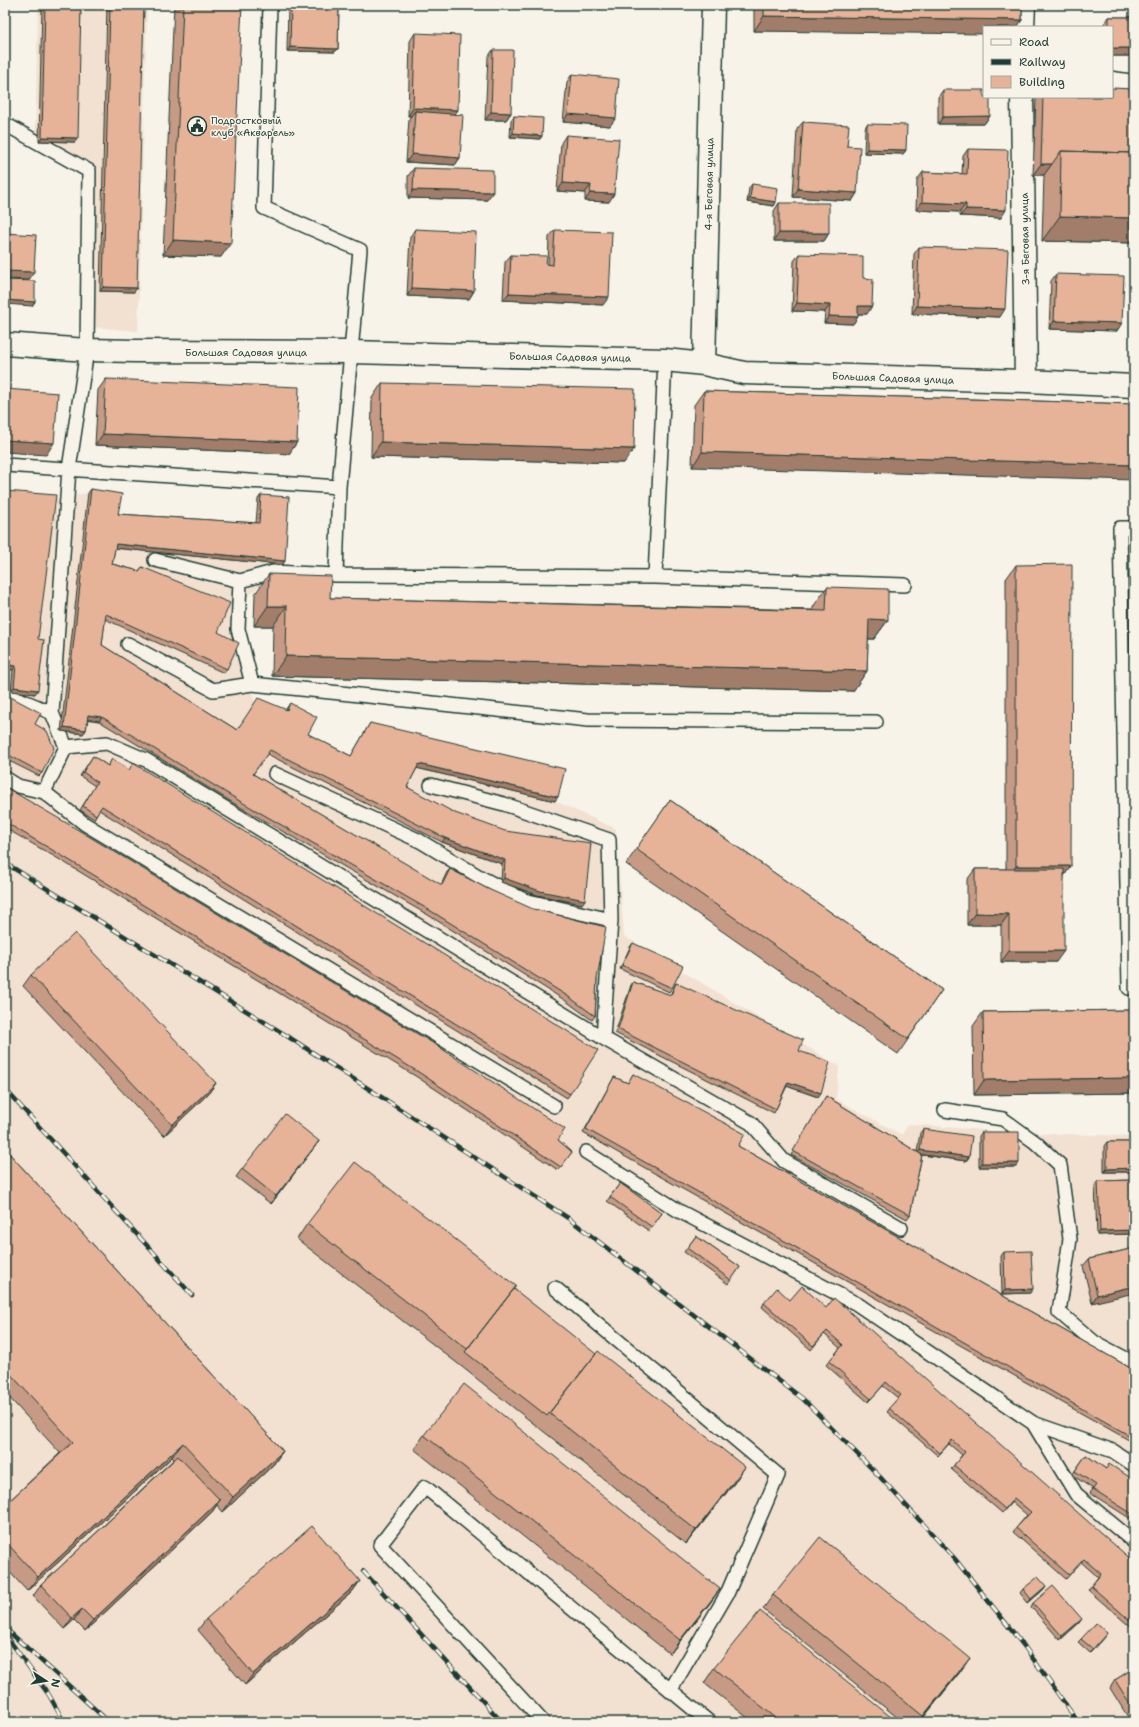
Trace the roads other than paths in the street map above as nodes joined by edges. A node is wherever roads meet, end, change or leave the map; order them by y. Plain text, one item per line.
1 (270, 5) edge
2 (713, 5) edge
3 (1024, 5) edge
4 (1023, 26) edge
5 (1113, 83) edge
6 (1134, 86) edge
7 (1022, 98) edge
8 (5, 124) edge
9 (5, 344) edge
10 (87, 350) junction
11 (351, 352) junction
12 (665, 360) junction
13 (704, 364) junction
14 (1026, 381) junction
15 (1134, 386) edge
16 (5, 465) edge
17 (69, 469) junction
18 (340, 487) junction
19 (1134, 528) edge
20 (155, 560) dead end
21 (336, 575) junction
22 (655, 577) junction
23 (240, 581) junction
24 (905, 585) dead end
25 (128, 644) dead end
26 (252, 684) junction
27 (5, 693) edge
28 (52, 713) junction
29 (876, 722) dead end
30 (66, 748) junction
31 (275, 774) dead end
32 (5, 778) edge
33 (431, 785) dead end
34 (44, 792) junction
35 (611, 920) junction
36 (1134, 988) edge
37 (603, 1038) junction
38 (554, 1106) dead end
39 (945, 1110) dead end
40 (586, 1152) dead end
41 (901, 1228) dead end
42 (555, 1288) dead end
43 (1134, 1363) edge
44 (1033, 1423) junction
45 (1134, 1465) edge
46 (1134, 1542) edge
47 (670, 1691) junction
48 (543, 1722) edge
49 (709, 1722) edge

1 - 11 lane
2 - 13 street, 4-я Беговая улица
3 - 4 street
5 - 6 street
7 - 14 street, 3-я Беговая улица
8 - 10 lane
9 - 10 street, Большая Садовая улица
10 - 11 street, Большая Садовая улица
10 - 17 lane
11 - 12 street, Большая Садовая улица
11 - 18 lane
12 - 13 street, Большая Садовая улица
12 - 22 lane
13 - 14 street, Большая Садовая улица
14 - 15 street, Большая Садовая улица
16 - 17 lane
17 - 18 lane
17 - 28 lane
18 - 21 lane
19 - 36 lane
20 - 23 lane
21 - 22 lane
21 - 23 lane
22 - 24 lane
23 - 26 lane
25 - 26 lane
26 - 29 lane
27 - 28 lane
28 - 30 lane
30 - 34 lane
30 - 37 lane
31 - 35 lane
32 - 34 lane
33 - 35 lane
34 - 38 lane
35 - 37 lane
37 - 41 lane
39 - 43 lane
40 - 44 lane
42 - 47 lane
44 - 45 lane
44 - 46 lane
47 - 48 lane
47 - 49 lane

